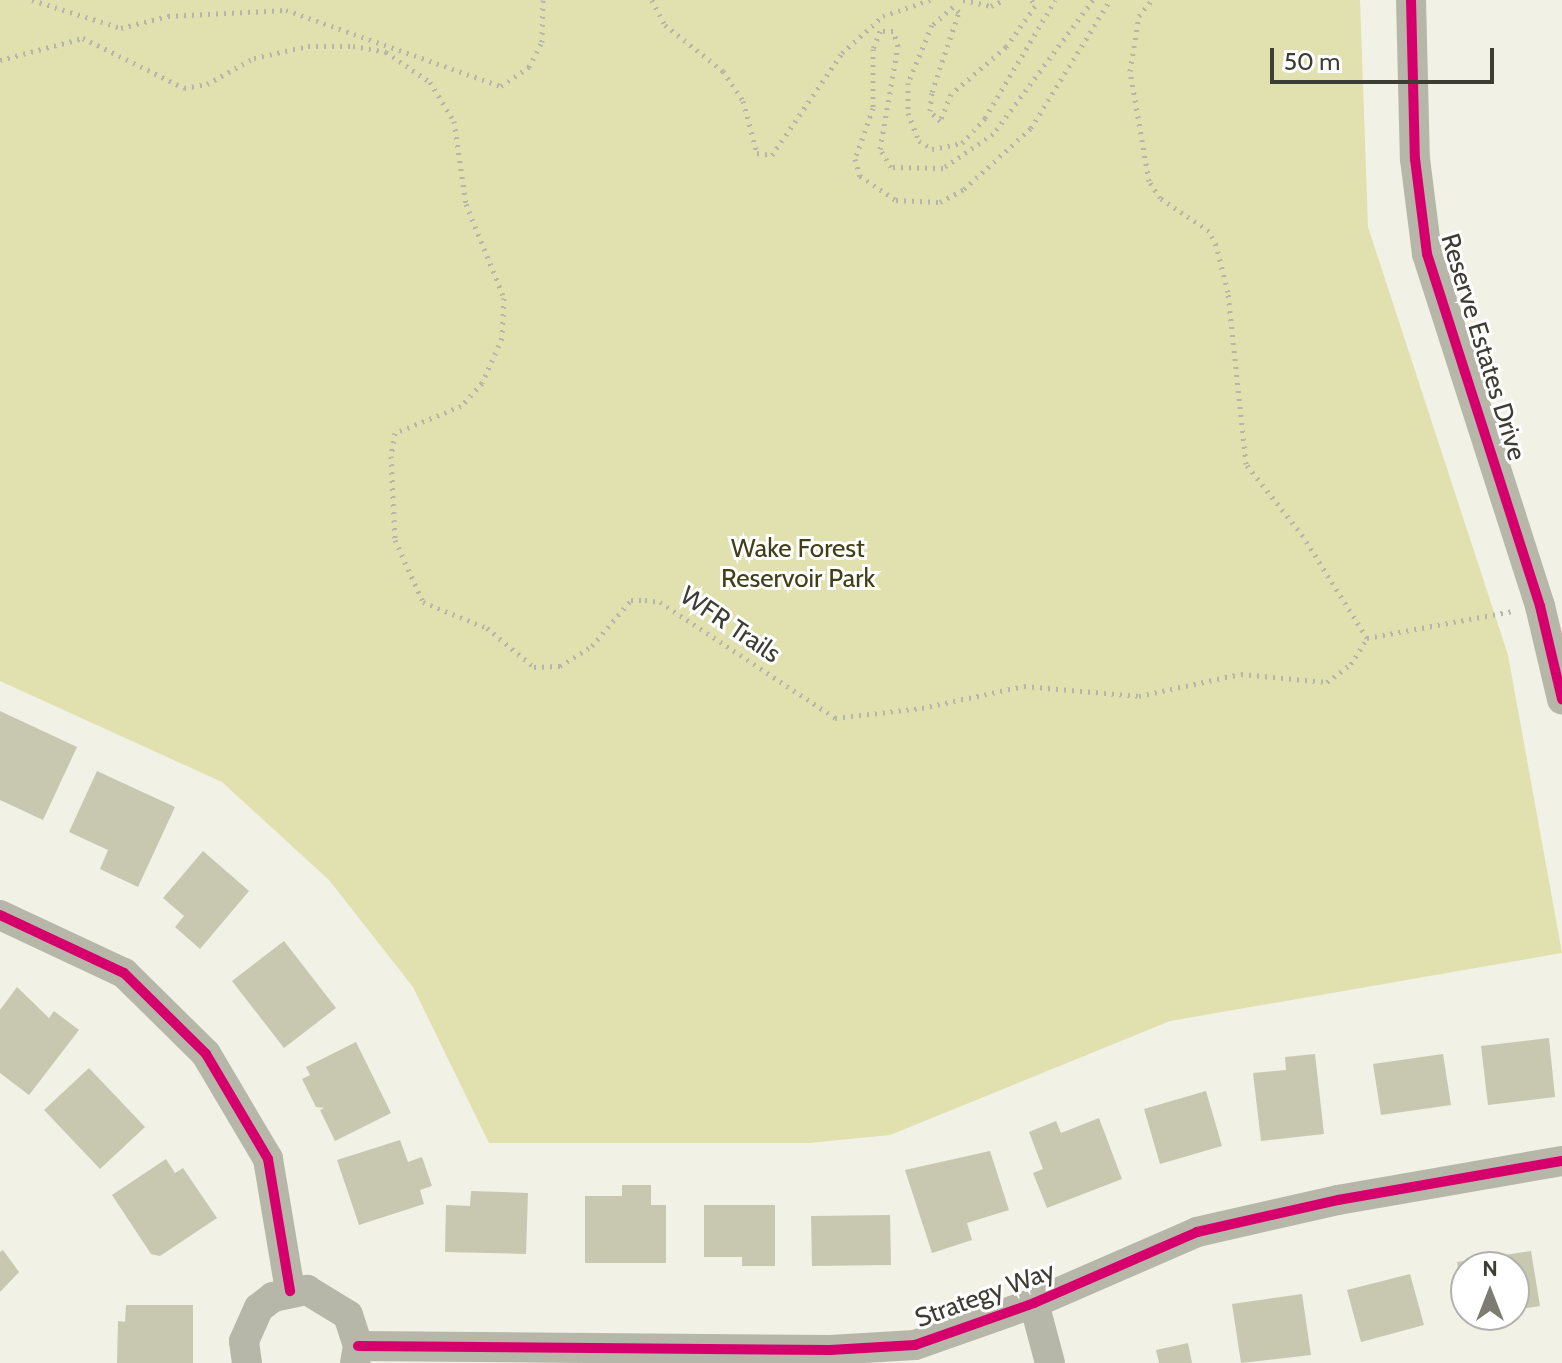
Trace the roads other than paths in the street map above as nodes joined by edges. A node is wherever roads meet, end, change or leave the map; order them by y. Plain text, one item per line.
1 (1411, 0) edge
2 (1562, 699) edge
3 (0, 915) edge
4 (1562, 1161) edge
5 (290, 1291) junction
6 (1034, 1303) junction
7 (356, 1355) edge
8 (700, 1357) edge
9 (247, 1363) edge
10 (1050, 1363) edge

1 - 2 street, Reserve Estates Drive
3 - 5 street
4 - 6 street, Strategy Way
5 - 7 street
5 - 9 street
6 - 8 street, Strategy Way
6 - 10 street
7 - 8 street, Strategy Way

